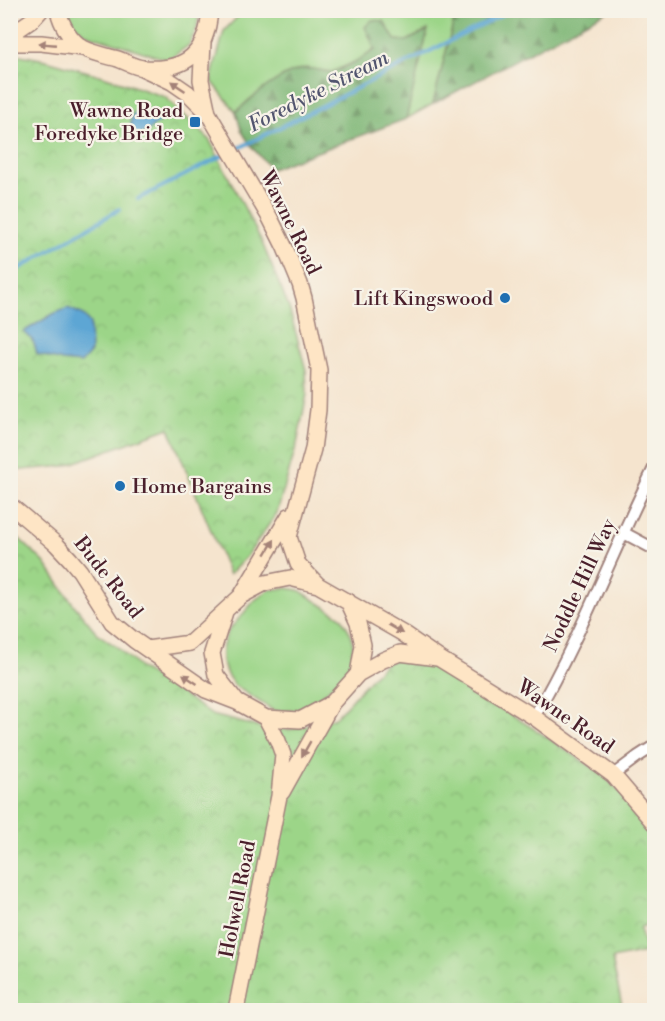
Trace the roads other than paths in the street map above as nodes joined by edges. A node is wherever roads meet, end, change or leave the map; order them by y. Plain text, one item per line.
1 (41, 10) edge
2 (58, 10) edge
3 (212, 14) edge
4 (10, 35) edge
5 (10, 43) edge
6 (203, 43) junction
7 (83, 48) junction
8 (142, 68) junction
9 (208, 113) junction
10 (654, 468) edge
11 (299, 499) junction
12 (10, 506) edge
13 (624, 533) junction
14 (654, 549) edge
15 (318, 585) junction
16 (241, 596) junction
17 (348, 601) junction
18 (225, 612) junction
19 (147, 650) junction
20 (440, 659) junction
21 (358, 674) junction
22 (237, 702) junction
23 (332, 703) junction
24 (534, 717) junction
25 (266, 718) junction
26 (654, 746) edge
27 (613, 775) junction
28 (279, 796) junction
29 (654, 823) edge
30 (236, 1011) edge

1 - 4 street
2 - 7 street
3 - 6 street, Wawne Road
7 -> 5 street, Wawne Road
6 - 8 street
6 - 9 street, Wawne Road
7 - 8 street, Wawne Road
9 -> 8 street, Wawne Road
9 - 11 street, Wawne Road
10 - 13 street, Noddle Hill Way
11 - 15 street, Wawne Road
16 -> 11 street, Wawne Road
12 - 19 street, Bude Road
13 - 14 street
13 - 24 street, Noddle Hill Way
15 - 16 street
15 - 17 street
16 - 18 street
17 -> 20 street, Wawne Road
17 - 21 street
18 - 19 street
18 - 22 street
22 -> 19 street, Bude Road
20 - 21 street, Wawne Road
20 - 24 street, Wawne Road
21 - 23 street
22 - 25 street
23 - 25 street
23 -> 28 street, Holwell Road
24 - 27 street, Wawne Road
25 - 28 street, Holwell Road
26 - 27 street
27 - 29 street, Wawne Road
28 - 30 street, Holwell Road

